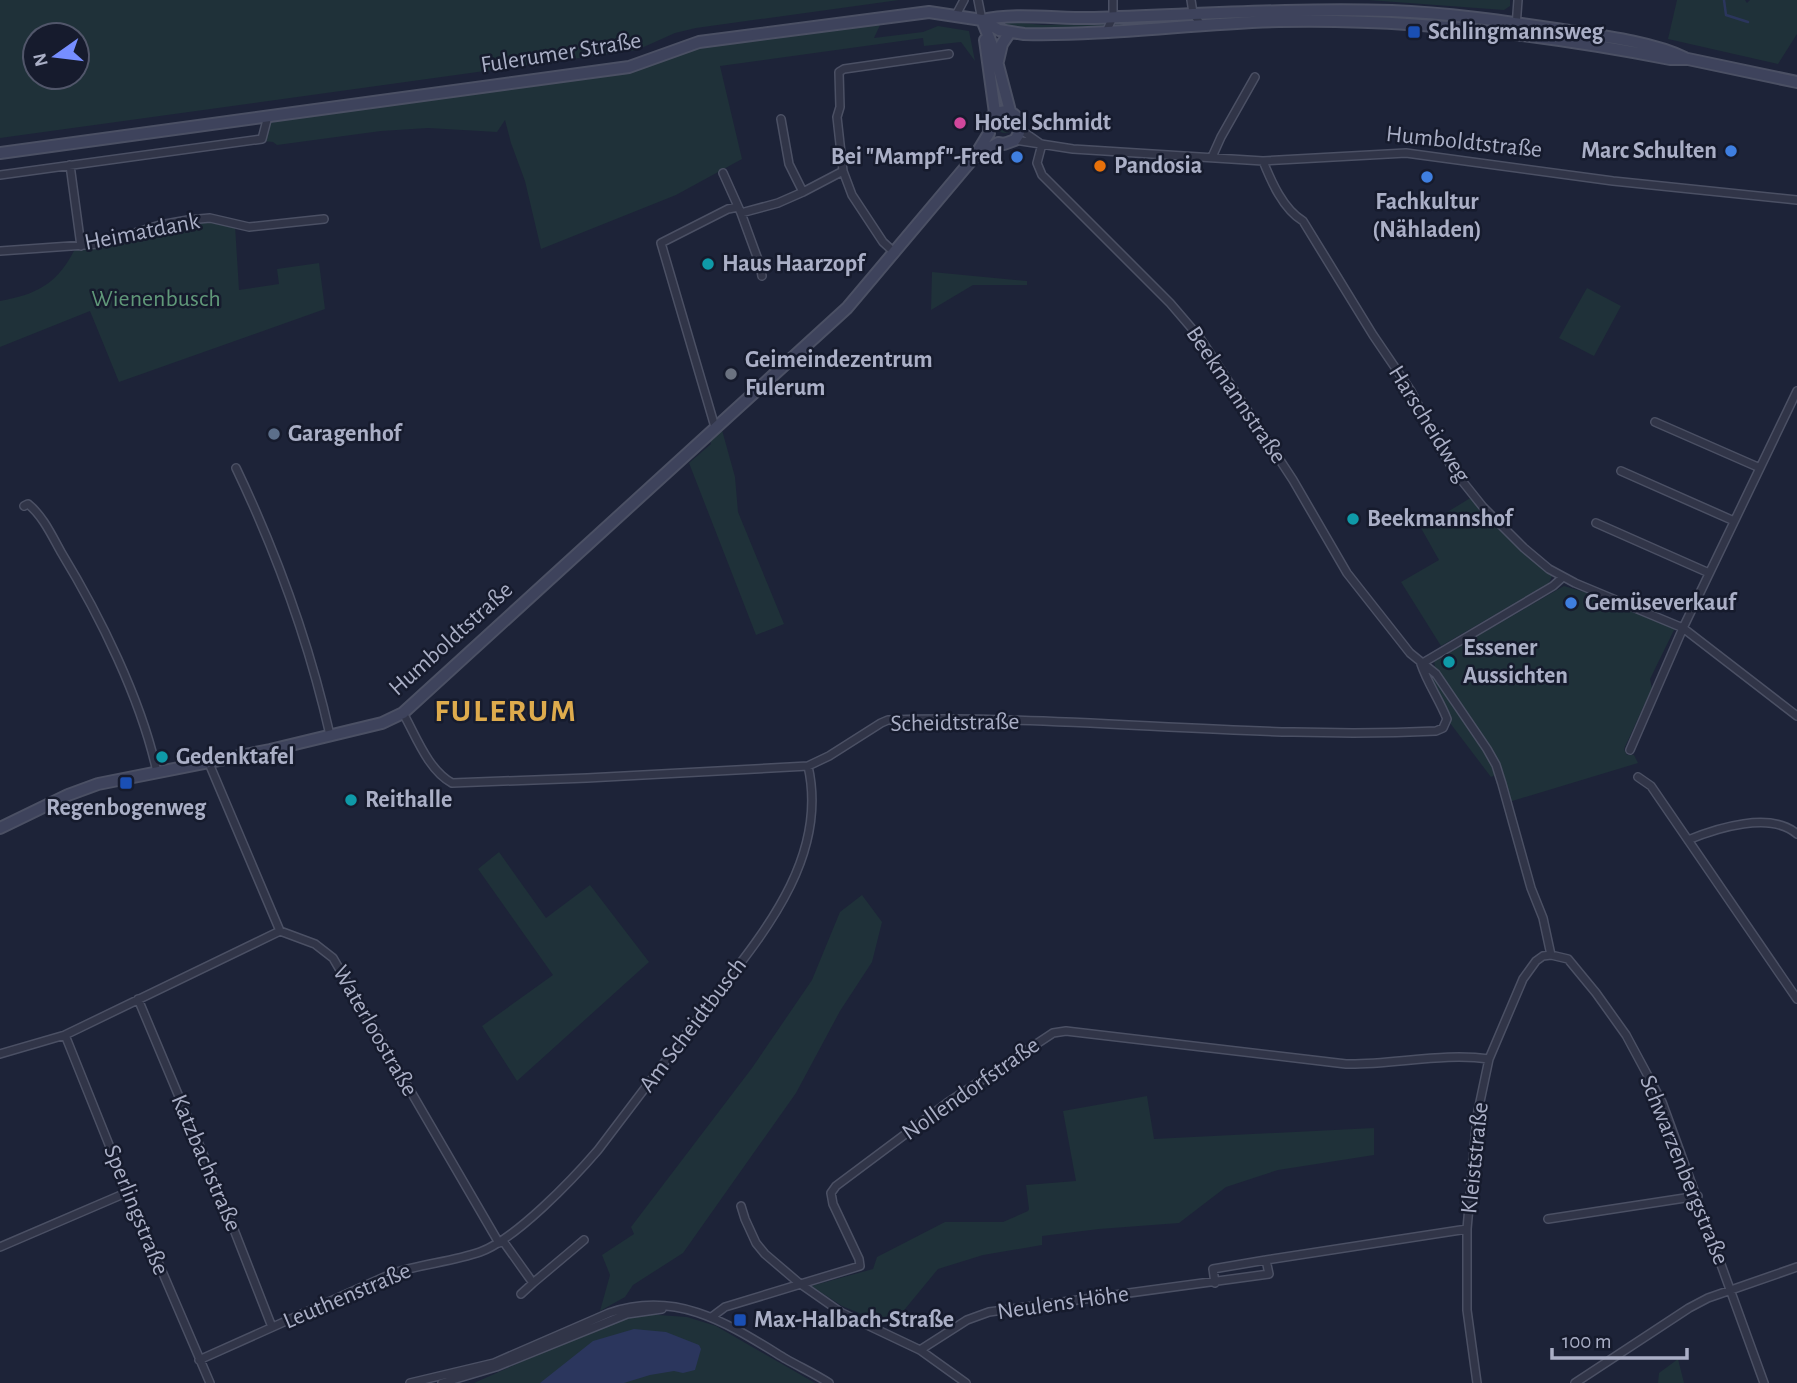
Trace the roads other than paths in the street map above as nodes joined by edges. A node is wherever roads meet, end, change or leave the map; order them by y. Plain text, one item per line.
1 (964, 0) edge
2 (978, 0) edge
3 (1113, 0) edge
4 (1191, 0) edge
5 (1518, 0) edge
6 (1322, 10) edge
7 (1194, 13) junction
8 (956, 15) junction
9 (1113, 17) junction
10 (982, 20) junction
11 (1202, 25) junction
12 (1516, 28) junction
13 (1010, 32) junction
14 (1106, 32) junction
15 (949, 54) dead end
16 (997, 63) junction
17 (1255, 77) dead end
18 (1797, 82) edge
19 (1010, 111) junction
20 (995, 113) junction
21 (268, 116) junction
22 (781, 119) dead end
23 (989, 133) junction
24 (1018, 135) junction
25 (998, 143) junction
26 (1042, 144) junction
27 (0, 153) edge
28 (975, 156) junction
29 (1212, 157) junction
30 (1263, 161) junction
31 (70, 165) junction
32 (843, 171) junction
33 (723, 173) dead end
34 (0, 175) edge
35 (803, 192) junction
36 (1797, 200) edge
37 (740, 210) junction
38 (324, 219) dead end
39 (82, 246) junction
40 (0, 251) edge
41 (895, 253) junction
42 (762, 276) dead end
43 (1797, 391) edge
44 (1655, 422) dead end
45 (715, 427) junction
46 (236, 468) dead end
47 (1759, 468) junction
48 (1621, 471) dead end
49 (24, 506) dead end
50 (1734, 521) junction
51 (1596, 523) dead end
52 (1709, 573) junction
53 (1563, 577) junction
54 (1683, 628) junction
55 (1422, 664) junction
56 (402, 713) junction
57 (1797, 716) edge
58 (330, 735) junction
59 (1630, 750) dead end
60 (208, 761) junction
61 (808, 766) junction
62 (157, 772) junction
63 (1637, 777) dead end
64 (0, 828) edge
65 (1797, 834) edge
66 (1688, 840) junction
67 (280, 931) junction
68 (1551, 955) junction
69 (138, 999) junction
70 (1797, 999) edge
71 (65, 1035) junction
72 (0, 1054) edge
73 (1489, 1059) junction
74 (128, 1192) junction
75 (1698, 1196) junction
76 (741, 1206) dead end
77 (1548, 1219) dead end
78 (1467, 1229) junction
79 (584, 1240) dead end
80 (501, 1242) junction
81 (0, 1247) edge
82 (1266, 1260) junction
83 (1797, 1267) edge
84 (533, 1283) junction
85 (799, 1283) junction
86 (1215, 1283) junction
87 (1731, 1291) junction
88 (521, 1294) dead end
89 (669, 1308) junction
90 (713, 1316) junction
91 (272, 1327) junction
92 (920, 1350) junction
93 (199, 1360) junction
94 (210, 1383) edge
95 (410, 1383) edge
96 (442, 1383) edge
97 (829, 1383) edge
98 (966, 1383) edge
99 (1477, 1383) edge
100 (1575, 1383) edge
101 (1764, 1383) edge

1 - 8 street
2 - 10 street
3 - 9 street
4 - 7 street
5 - 12 street
6 - 7 main road, Fulerumer Straße
6 - 11 main road, Fulerumer Straße
6 - 12 main road, Fulerumer Straße
7 - 9 main road, Fulerumer Straße
7 - 11 street
8 - 10 main road, Fulerumer Straße
8 - 21 main road, Fulerumer Straße
9 - 10 main road, Fulerumer Straße
9 - 14 street
10 - 13 main road, Fulerumer Straße
10 - 16 main road
10 - 20 main road
11 - 14 main road, Fulerumer Straße
12 - 18 main road, Fulerumer Straße
13 - 14 main road, Fulerumer Straße
13 - 16 main road
15 - 32 street
16 - 19 main road
17 - 29 street
19 - 20 main road
19 - 24 main road
20 - 23 main road, Humboldtstraße
21 - 27 main road, Fulerumer Straße
21 - 31 street
22 - 35 street
23 - 25 main road
23 - 28 main road, Humboldtstraße
24 - 25 main road, Humboldtstraße
24 - 26 street, Humboldtstraße
25 - 28 main road, Humboldtstraße
26 - 29 street, Humboldtstraße
26 - 55 street, Beekmannstraße
28 - 41 main road, Humboldtstraße
29 - 30 street, Humboldtstraße
30 - 36 street, Humboldtstraße
30 - 53 street, Harscheidweg
31 - 34 street
31 - 39 street
32 - 35 street
32 - 41 street
33 - 37 street
35 - 37 street
37 - 42 street
37 - 45 street
38 - 39 street, Heimatdank
39 - 40 street, Heimatdank
41 - 45 main road, Humboldtstraße
43 - 47 street
44 - 47 street
45 - 56 main road, Humboldtstraße
46 - 58 street
47 - 50 street
48 - 50 street
49 - 62 street
50 - 52 street
51 - 52 street
52 - 54 street
53 - 54 street, Harscheidweg
53 - 55 street
54 - 57 street, Harscheidweg
54 - 59 street
55 - 61 street, Scheidtstraße
55 - 68 street, Beekmannstraße
56 - 58 main road, Humboldtstraße
56 - 61 street, Scheidtstraße
58 - 60 main road, Humboldtstraße
60 - 62 main road, Humboldtstraße
60 - 67 street
61 - 80 street, Am Scheidtbusch
62 - 64 main road, Humboldtstraße
63 - 66 street
65 - 66 street
66 - 70 street
67 - 69 street
67 - 80 street, Waterloostraße
68 - 73 street, Kleiststraße
68 - 75 street, Schwarzenbergstraße
69 - 71 street
69 - 91 street, Katzbachstraße
71 - 72 street
71 - 74 street, Sperlingstraße
73 - 78 street, Kleiststraße
73 - 85 street, Nollendorfstraße
74 - 81 street
74 - 93 street, Sperlingstraße
75 - 77 street
75 - 87 street, Schwarzenbergstraße
76 - 85 street
78 - 82 street
78 - 99 street, Kleiststraße
79 - 84 street
80 - 84 street, Waterloostraße
80 - 91 street, Leuthenstraße
82 - 86 street
82 - 86 street, Neulens Höhe
83 - 87 street
84 - 88 street
85 - 90 street, Nollendorfstraße
85 - 92 street
86 - 92 street, Neulens Höhe
87 - 100 street
87 - 101 street, Schwarzenbergstraße
89 - 90 street
89 - 95 street
89 - 96 street
90 - 97 street
91 - 93 street, Leuthenstraße
92 - 98 street
93 - 94 street, Sperlingstraße

